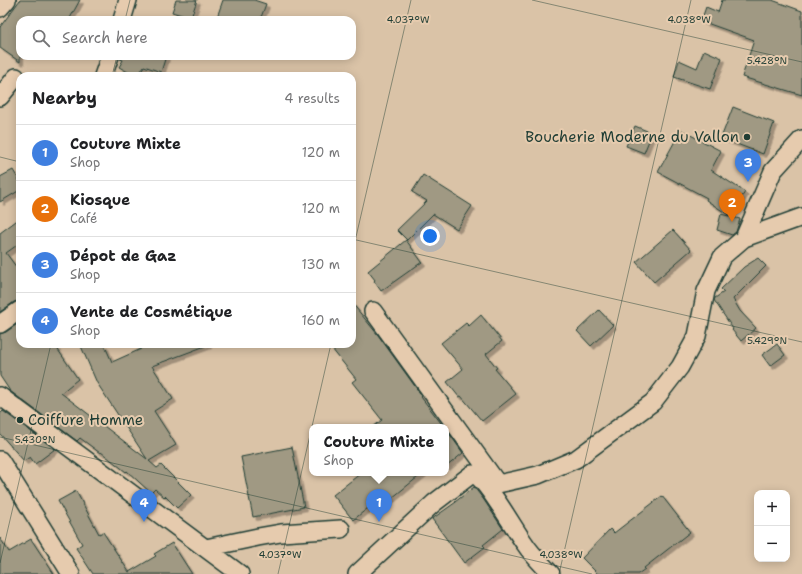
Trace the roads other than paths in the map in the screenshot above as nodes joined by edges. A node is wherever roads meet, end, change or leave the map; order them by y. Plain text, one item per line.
1 (7, 0) edge
2 (128, 0) edge
3 (0, 8) edge
4 (123, 16) edge
5 (109, 60) edge
6 (104, 72) edge
7 (16, 77) dead end
8 (0, 97) edge
9 (802, 140) edge
10 (802, 217) edge
11 (744, 238) junction
12 (373, 311) dead end
13 (16, 313) edge
14 (0, 324) edge
15 (0, 396) edge
16 (0, 460) edge
17 (493, 486) junction
18 (341, 529) dead end
19 (206, 548) junction
20 (71, 574) edge
21 (240, 574) edge
22 (357, 574) edge
23 (551, 574) edge

1 - 3 street
2 - 4 street
5 - 6 street
7 - 8 street
9 - 11 street
10 - 11 street
11 - 17 street
12 - 17 street
13 - 14 street
15 - 19 street
16 - 20 street
17 - 22 street
17 - 23 street
18 - 19 street
19 - 21 street

